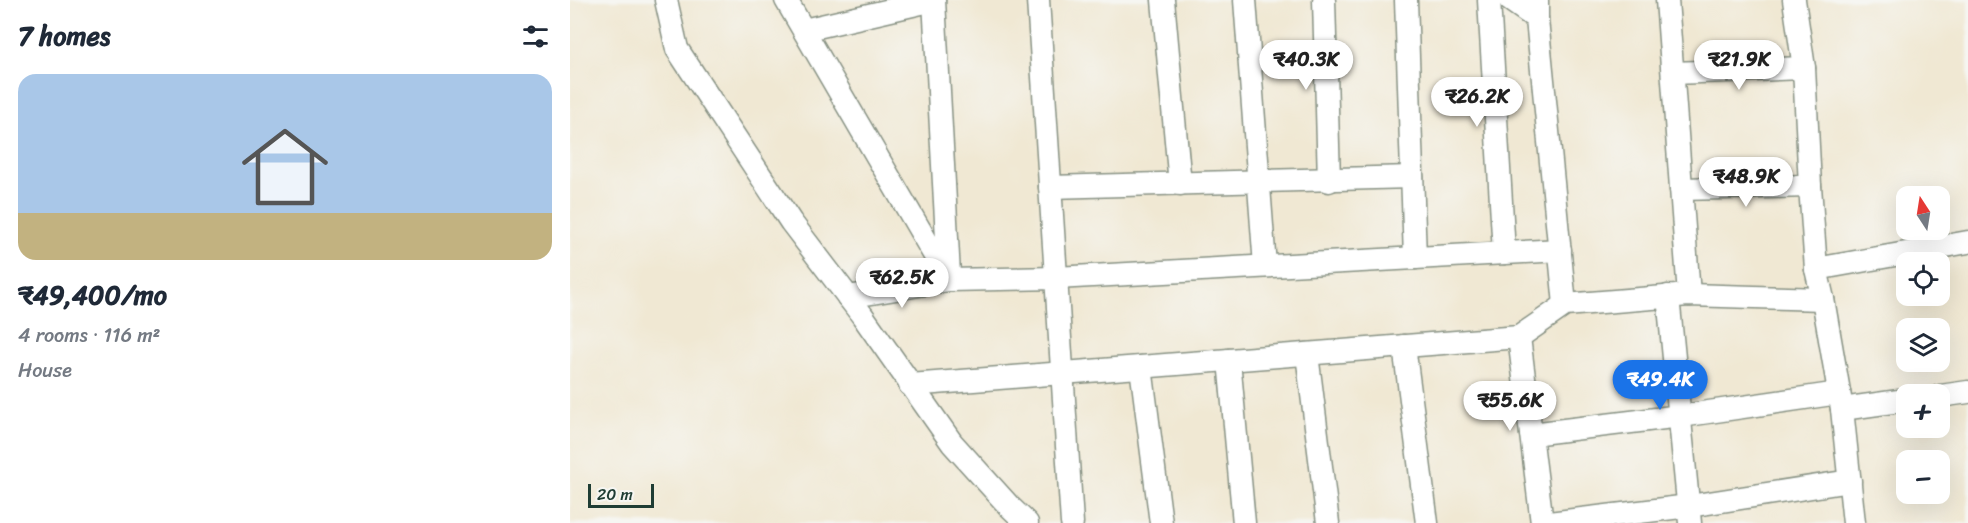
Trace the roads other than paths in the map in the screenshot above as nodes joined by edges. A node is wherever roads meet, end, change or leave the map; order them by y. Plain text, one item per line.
1 (666, 0) edge
2 (786, 0) edge
3 (934, 0) edge
4 (1038, 0) edge
5 (1163, 0) edge
6 (1245, 0) edge
7 (1324, 0) edge
8 (1406, 0) edge
9 (1489, 0) edge
10 (1510, 0) edge
11 (1667, 0) edge
12 (1794, 0) edge
13 (1537, 10) edge
14 (804, 30) junction
15 (1804, 68) junction
16 (1673, 73) junction
17 (1412, 177) junction
18 (1329, 181) junction
19 (1258, 182) junction
20 (1180, 184) junction
21 (1810, 186) junction
22 (1050, 187) junction
23 (1681, 189) junction
24 (1968, 242) edge
25 (1560, 250) junction
26 (1504, 253) junction
27 (1415, 258) junction
28 (1265, 266) junction
29 (1816, 269) junction
30 (1056, 278) junction
31 (949, 280) junction
32 (1678, 296) junction
33 (848, 297) junction
34 (1823, 299) junction
35 (1565, 305) junction
36 (1520, 337) junction
37 (1404, 346) junction
38 (1307, 354) junction
39 (1229, 360) junction
40 (1141, 367) junction
41 (1063, 373) junction
42 (910, 385) junction
43 (1968, 392) edge
44 (1950, 395) edge
45 (1896, 400) edge
46 (1841, 401) junction
47 (1681, 416) junction
48 (1531, 435) junction
49 (1850, 481) junction
50 (1689, 515) edge
51 (1027, 523) edge
52 (1072, 523) edge
53 (1161, 523) edge
54 (1244, 523) edge
55 (1328, 523) edge
56 (1427, 523) edge
57 (1542, 523) edge
58 (1549, 523) edge
59 (1854, 523) edge

1 - 33 street
2 - 14 street
3 - 14 street
3 - 31 street
4 - 22 street
5 - 20 street
6 - 19 street
7 - 18 street
8 - 17 street
9 - 26 street
10 - 13 street
11 - 16 street
12 - 15 street
13 - 25 street
14 - 31 street
15 - 16 street
15 - 21 street
16 - 23 street
17 - 18 street
17 - 27 street
18 - 19 street
19 - 20 street
19 - 28 street
20 - 22 street
21 - 23 street
21 - 29 street
22 - 30 street
23 - 32 street
24 - 29 street
25 - 26 street
25 - 35 street
26 - 27 street
27 - 28 street
28 - 30 street
29 - 34 street
30 - 31 street
30 - 41 street
31 - 33 street
32 - 34 street
32 - 35 street
32 - 47 street
33 - 42 street
34 - 46 street
35 - 36 street
36 - 37 street
36 - 48 street
37 - 38 street
37 - 56 street
38 - 39 street
38 - 55 street
39 - 40 street
39 - 54 street
40 - 41 street
40 - 53 street
41 - 42 street
41 - 52 street
42 - 51 street
43 - 44 street
45 - 46 street
46 - 47 street
46 - 49 street
47 - 48 street
47 - 50 street
48 - 57 street
49 - 50 street
49 - 59 street
50 - 58 street

